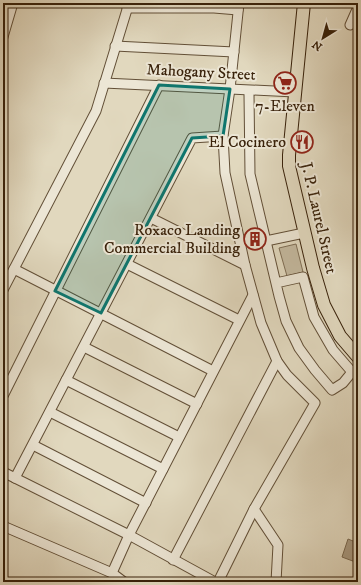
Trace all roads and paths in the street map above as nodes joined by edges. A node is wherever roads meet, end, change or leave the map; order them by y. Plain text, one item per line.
1 (13, 3) edge
2 (304, 3) edge
3 (128, 6) edge
4 (239, 6) edge
5 (358, 7) edge
6 (350, 25) dead end
7 (3, 37) edge
8 (116, 46) junction
9 (234, 52) junction
10 (104, 83) junction
11 (159, 85) junction
12 (230, 88) junction
13 (295, 92) junction
14 (249, 94) dead end
15 (224, 136) junction
16 (151, 218) junction
17 (304, 232) junction
18 (266, 241) junction
19 (127, 264) junction
20 (245, 265) junction
21 (14, 269) junction
22 (276, 283) junction
23 (3, 290) edge
24 (55, 291) junction
25 (252, 295) junction
26 (101, 313) junction
27 (239, 320) junction
28 (84, 347) junction
29 (358, 357) edge
30 (277, 361) junction
31 (213, 371) junction
32 (66, 380) junction
33 (3, 396) edge
34 (197, 404) junction
35 (50, 412) junction
36 (179, 437) junction
37 (33, 445) junction
38 (163, 469) junction
39 (3, 472) edge
40 (15, 478) junction
41 (146, 503) junction
42 (254, 509) junction
43 (3, 526) edge
44 (129, 535) junction
45 (173, 560) junction
46 (112, 573) junction
47 (124, 582) edge
48 (217, 582) edge
49 (276, 582) edge

1 - 7 street
2 - 13 main road, J. P. Laurel Street
3 - 4 street
3 - 8 street
4 - 9 street
5 - 6 street
8 - 9 street
8 - 10 street
9 - 12 street
10 - 11 street, Mahogany Street
10 - 21 street
11 - 12 street, Mahogany Street
11 - 24 street
12 - 13 street, Mahogany Street
12 - 15 street
13 - 17 main road, J. P. Laurel Street
14 - 18 street
15 - 16 street
15 - 20 street
16 - 19 street
16 - 20 street
17 - 18 street
17 - 29 main road, J. P. Laurel Street
18 - 22 street
19 - 26 street
19 - 27 street
20 - 25 street
21 - 23 street
21 - 24 street
22 - 22 street
24 - 26 street
24 - 33 street
25 - 27 street
25 - 30 street
26 - 28 street
26 - 31 street
27 - 31 street
28 - 32 street
28 - 34 street
30 - 42 street
30 - 45 street
31 - 34 street
32 - 35 street
32 - 36 street
34 - 36 street
35 - 37 street
35 - 38 street
36 - 38 street
37 - 40 street
37 - 41 street
38 - 41 street
39 - 40 street
40 - 44 street
41 - 44 street
42 - 48 street
42 - 49 street
43 - 46 street
44 - 45 street
44 - 46 street
45 - 48 street
46 - 47 street

